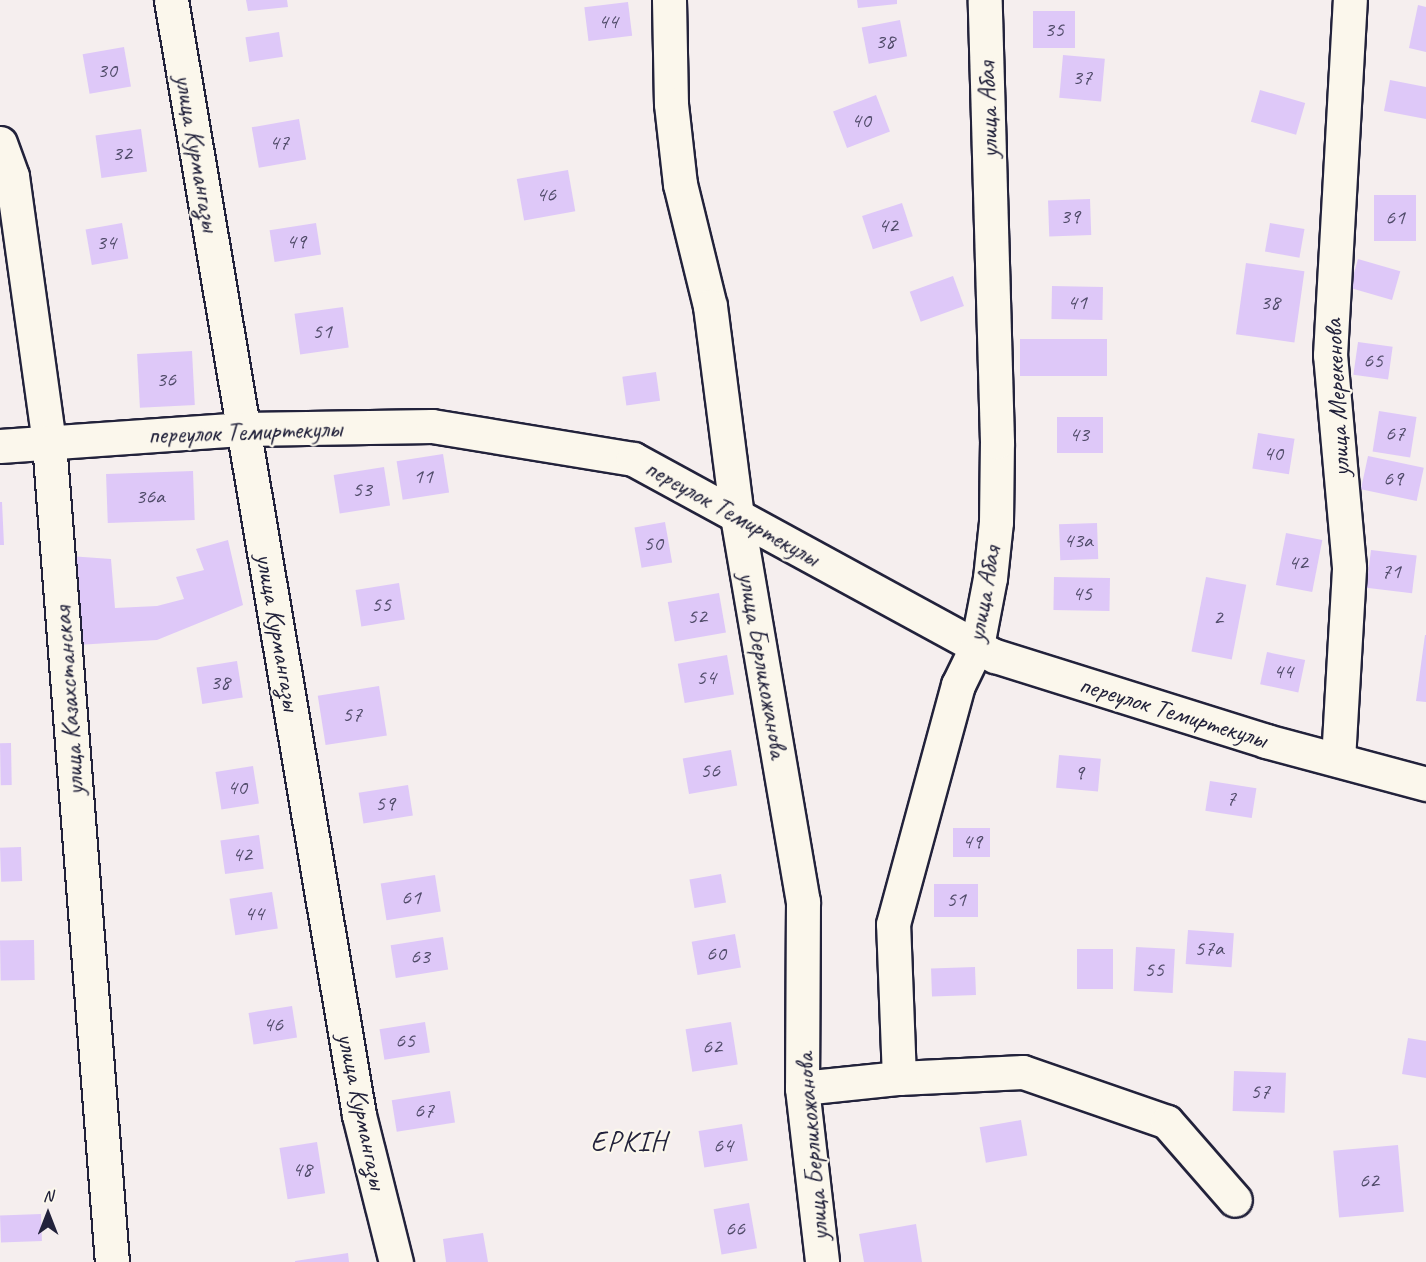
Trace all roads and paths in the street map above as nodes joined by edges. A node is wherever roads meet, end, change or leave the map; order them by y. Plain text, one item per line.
1 (171, 0) edge
2 (669, 0) edge
3 (985, 0) edge
4 (1350, 0) edge
5 (0, 143) edge
6 (244, 429) junction
7 (49, 442) junction
8 (0, 446) edge
9 (737, 516) junction
10 (977, 646) junction
11 (1338, 760) junction
12 (1426, 783) edge
13 (899, 1078) junction
14 (802, 1088) junction
15 (1235, 1200) dead end
16 (112, 1262) edge
17 (396, 1262) edge
18 (822, 1262) edge

1 - 6 street, улица Курмангазы
2 - 9 street, улица Берликожанова
3 - 10 street, улица Абая
4 - 11 street, улица Мерекенова
5 - 7 street, улица Казахстанская
6 - 7 street, переулок Темиртекулы
6 - 9 street, переулок Темиртекулы
6 - 17 street, улица Курмангазы
7 - 8 street, переулок Темиртекулы
7 - 16 street, улица Казахстанская
9 - 10 street, переулок Темиртекулы
9 - 14 street, улица Берликожанова
10 - 11 street, переулок Темиртекулы
10 - 13 street, улица Абая
11 - 12 street, переулок Темиртекулы
13 - 14 street
13 - 15 street
14 - 18 street, улица Берликожанова

